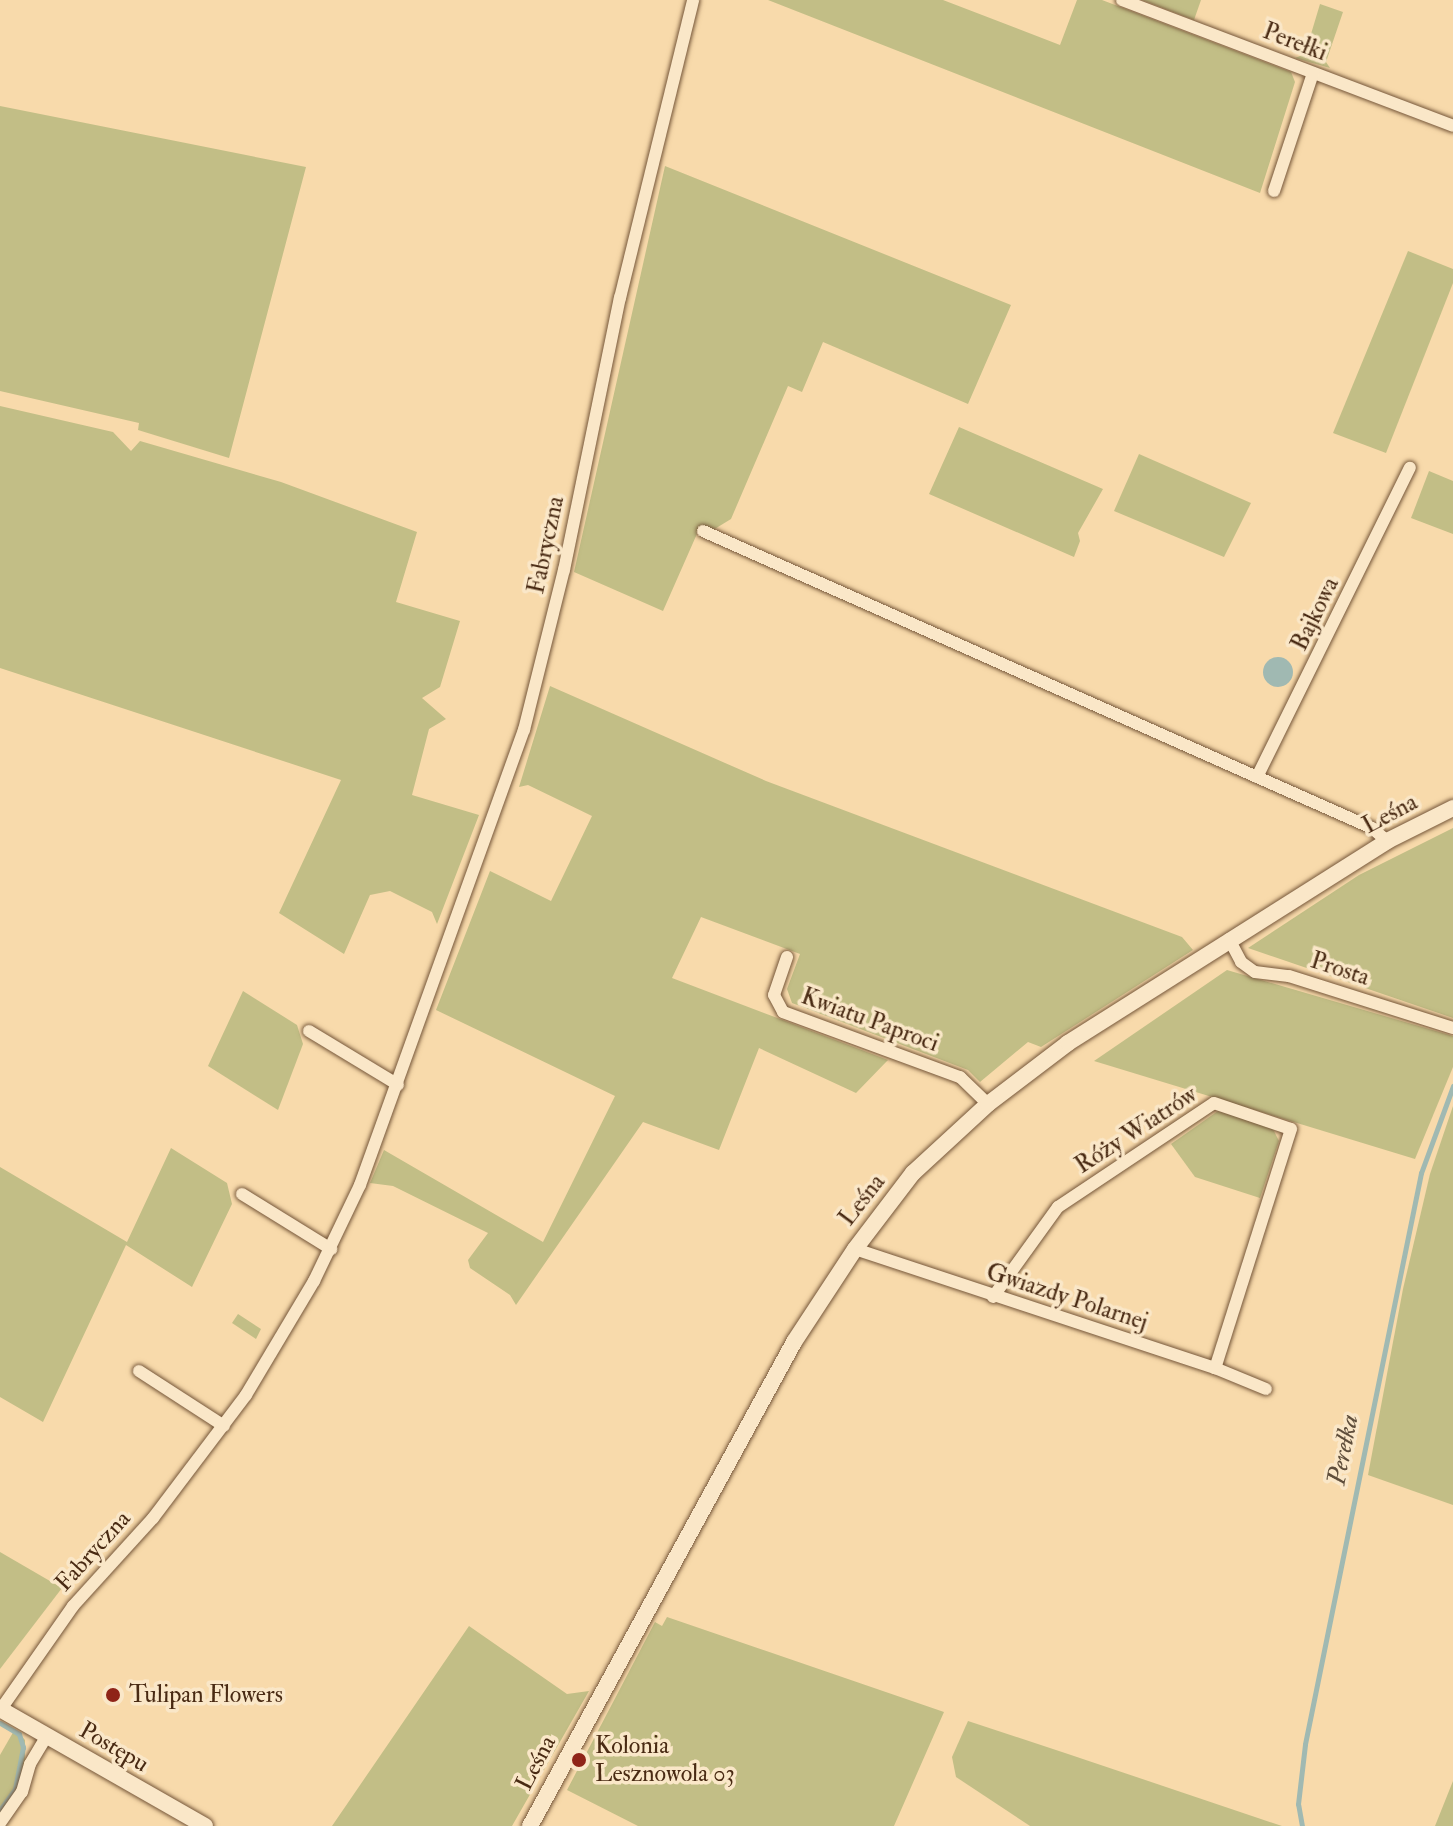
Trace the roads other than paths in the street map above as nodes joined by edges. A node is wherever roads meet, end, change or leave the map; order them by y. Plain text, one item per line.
1 (693, 0) edge
2 (1122, 0) edge
3 (1313, 73) junction
4 (1453, 126) edge
5 (1274, 191) dead end
6 (1410, 468) dead end
7 (703, 531) dead end
8 (1257, 777) junction
9 (1453, 808) edge
10 (1387, 841) junction
11 (1229, 939) junction
12 (787, 957) dead end
13 (1453, 1028) edge
14 (309, 1031) dead end
15 (398, 1085) junction
16 (988, 1104) junction
17 (242, 1194) dead end
18 (331, 1249) junction
19 (855, 1249) junction
20 (993, 1297) junction
21 (1215, 1368) junction
22 (139, 1371) dead end
23 (1266, 1389) dead end
24 (224, 1426) junction
25 (0, 1709) edge
26 (47, 1736) junction
27 (0, 1823) edge
28 (205, 1826) edge
29 (530, 1826) edge

1 - 15 street, Fabryczna
2 - 3 street, Perełki
3 - 4 street, Perełki
3 - 5 street
6 - 8 street, Bajkowa
7 - 8 street
8 - 10 street
9 - 10 street, Leśna
10 - 11 street, Leśna
11 - 13 street, Prosta
11 - 16 street, Leśna
12 - 16 street, Kwiatu Paproci
14 - 15 street
15 - 18 street, Fabryczna
16 - 19 street, Leśna
17 - 18 street
18 - 24 street, Fabryczna
19 - 20 street, Gwiazdy Polarnej
19 - 29 street, Leśna
20 - 21 street, Gwiazdy Polarnej
20 - 21 street, Róży Wiatrów
21 - 23 street, Gwiazdy Polarnej
22 - 24 street
24 - 25 street, Fabryczna
25 - 26 street, Postępu
26 - 27 street
26 - 28 street, Postępu

